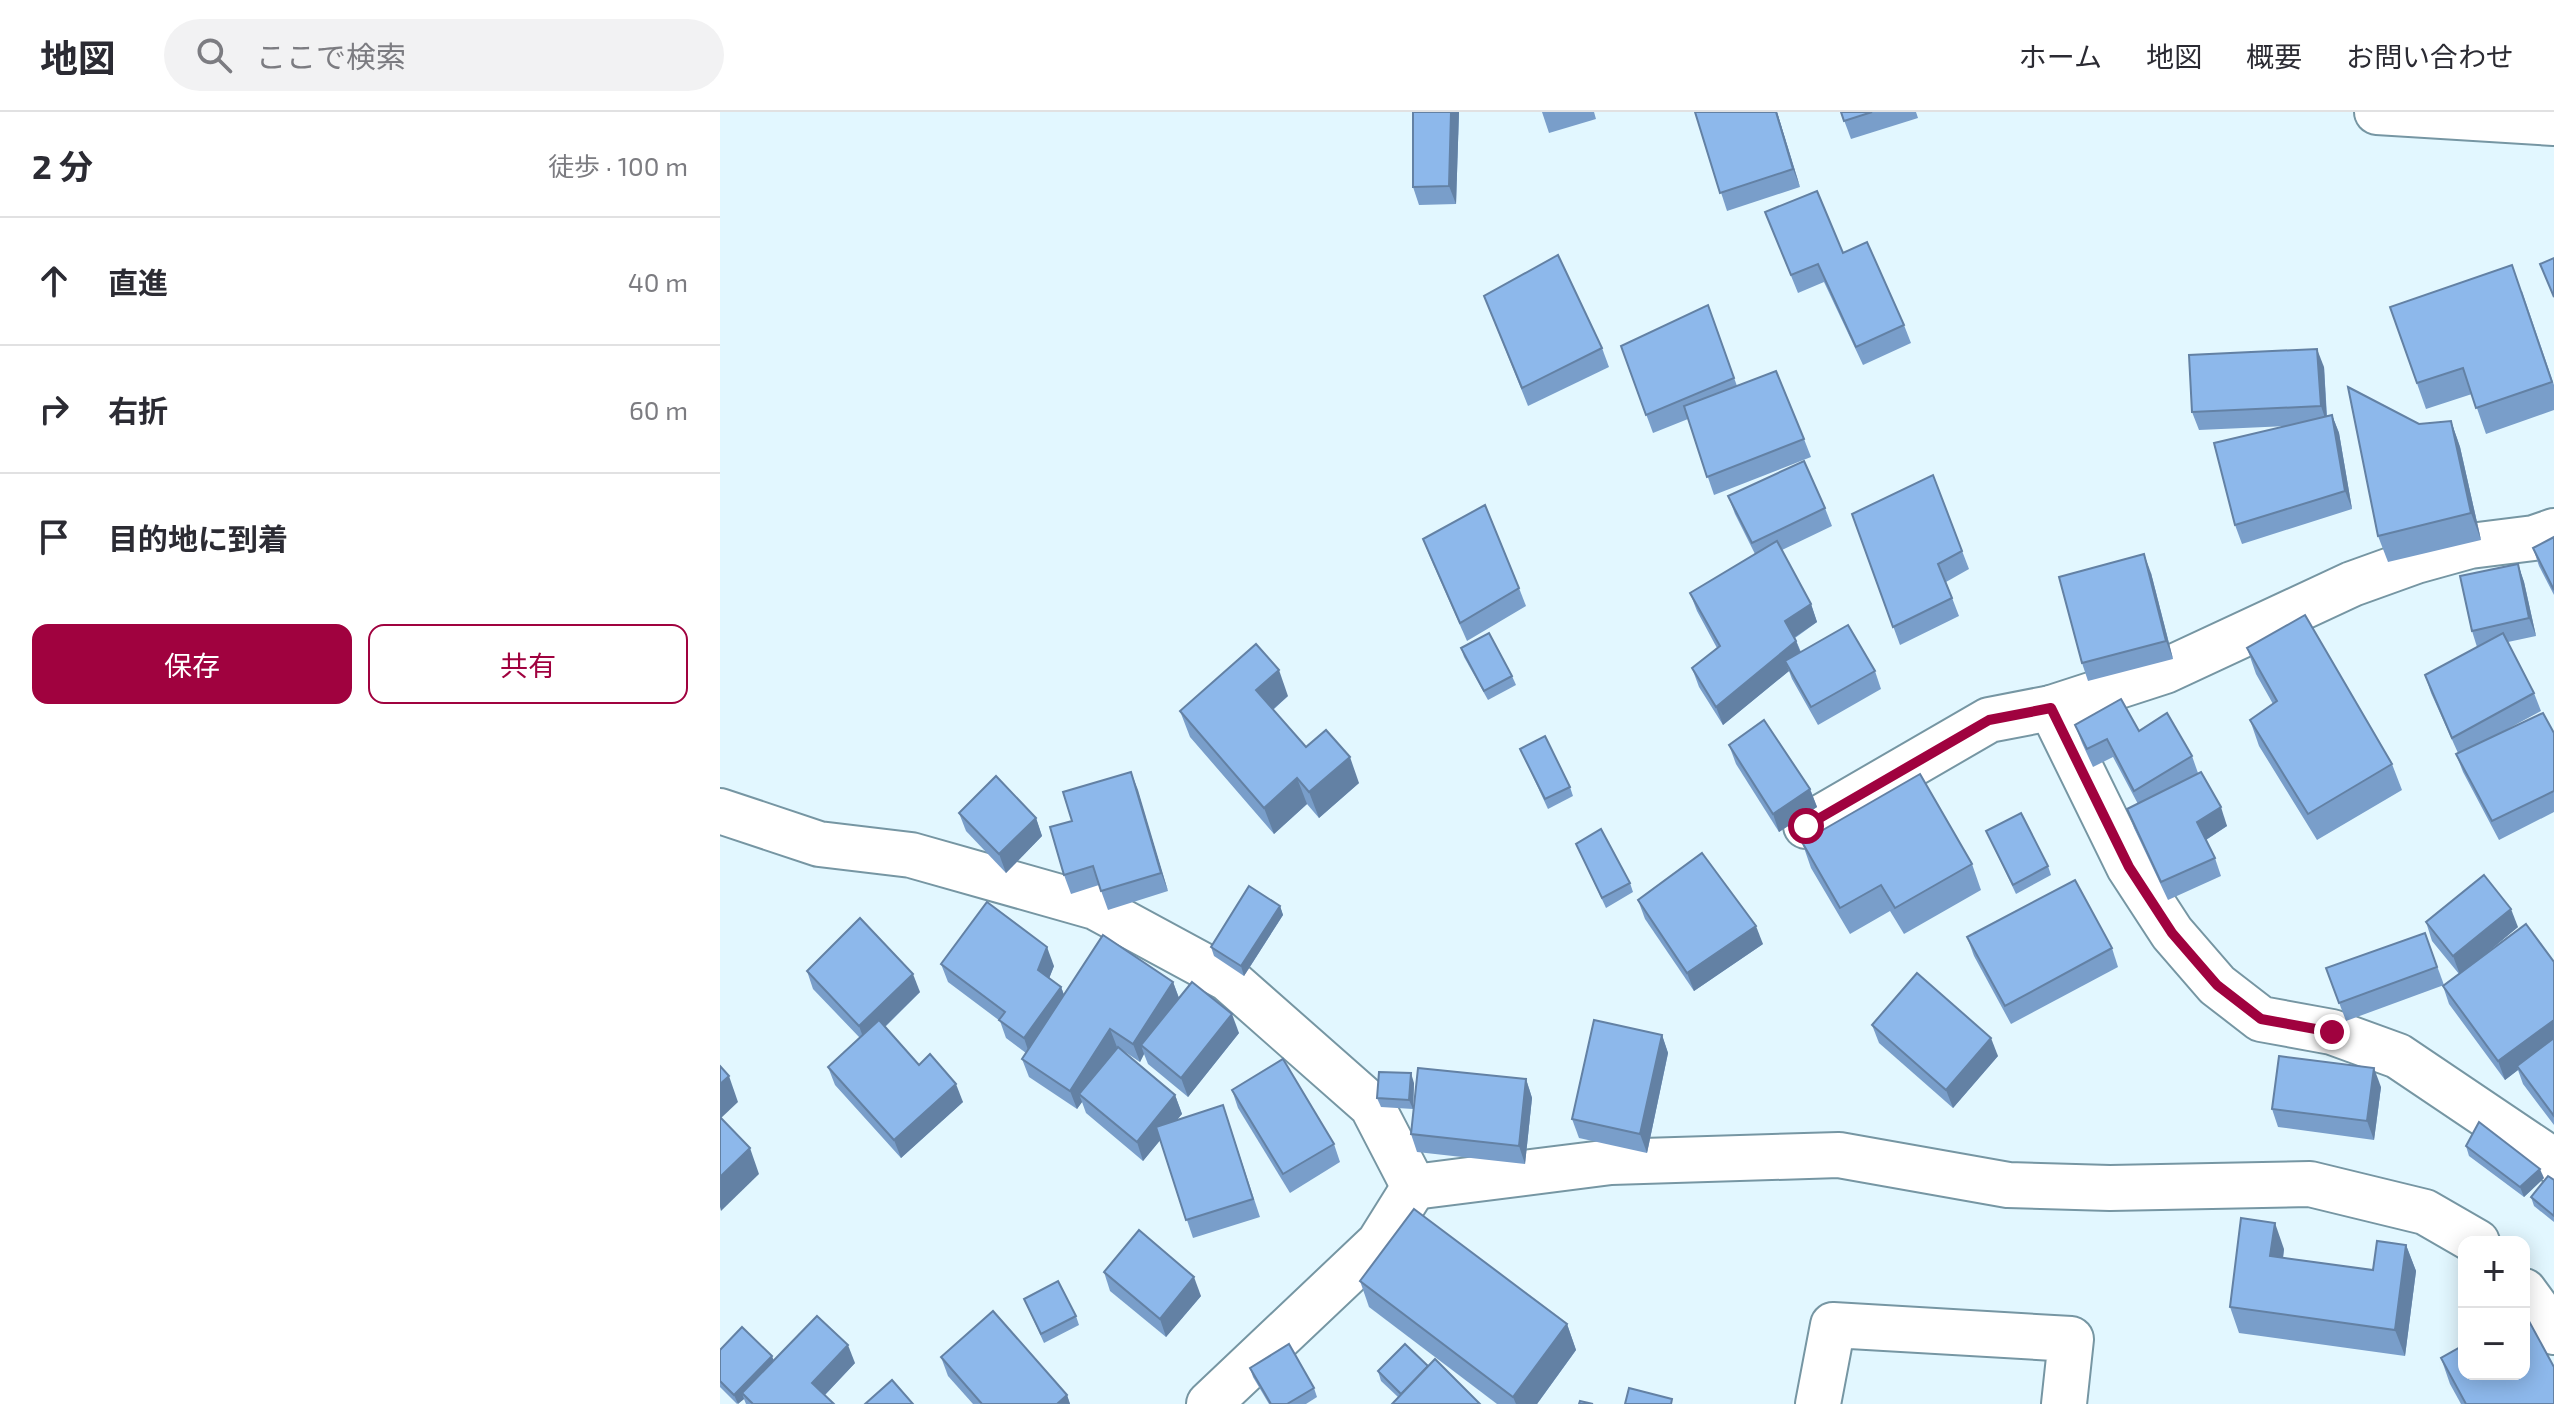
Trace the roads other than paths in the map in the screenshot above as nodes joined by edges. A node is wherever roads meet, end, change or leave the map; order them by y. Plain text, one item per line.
1 (2377, 112) edge
2 (2554, 123) edge
3 (2554, 531) edge
4 (2051, 708) junction
5 (720, 811) edge
6 (1806, 826) dead end
7 (2554, 1161) edge
8 (1414, 1187) junction
9 (2467, 1236) edge
10 (2530, 1299) edge
11 (2554, 1332) edge
12 (1209, 1404) edge
13 (1818, 1404) edge
14 (2064, 1404) edge

1 - 2 street
3 - 4 street
4 - 6 street
4 - 7 street
5 - 8 street
8 - 9 street
8 - 12 street
10 - 11 street
13 - 14 street

